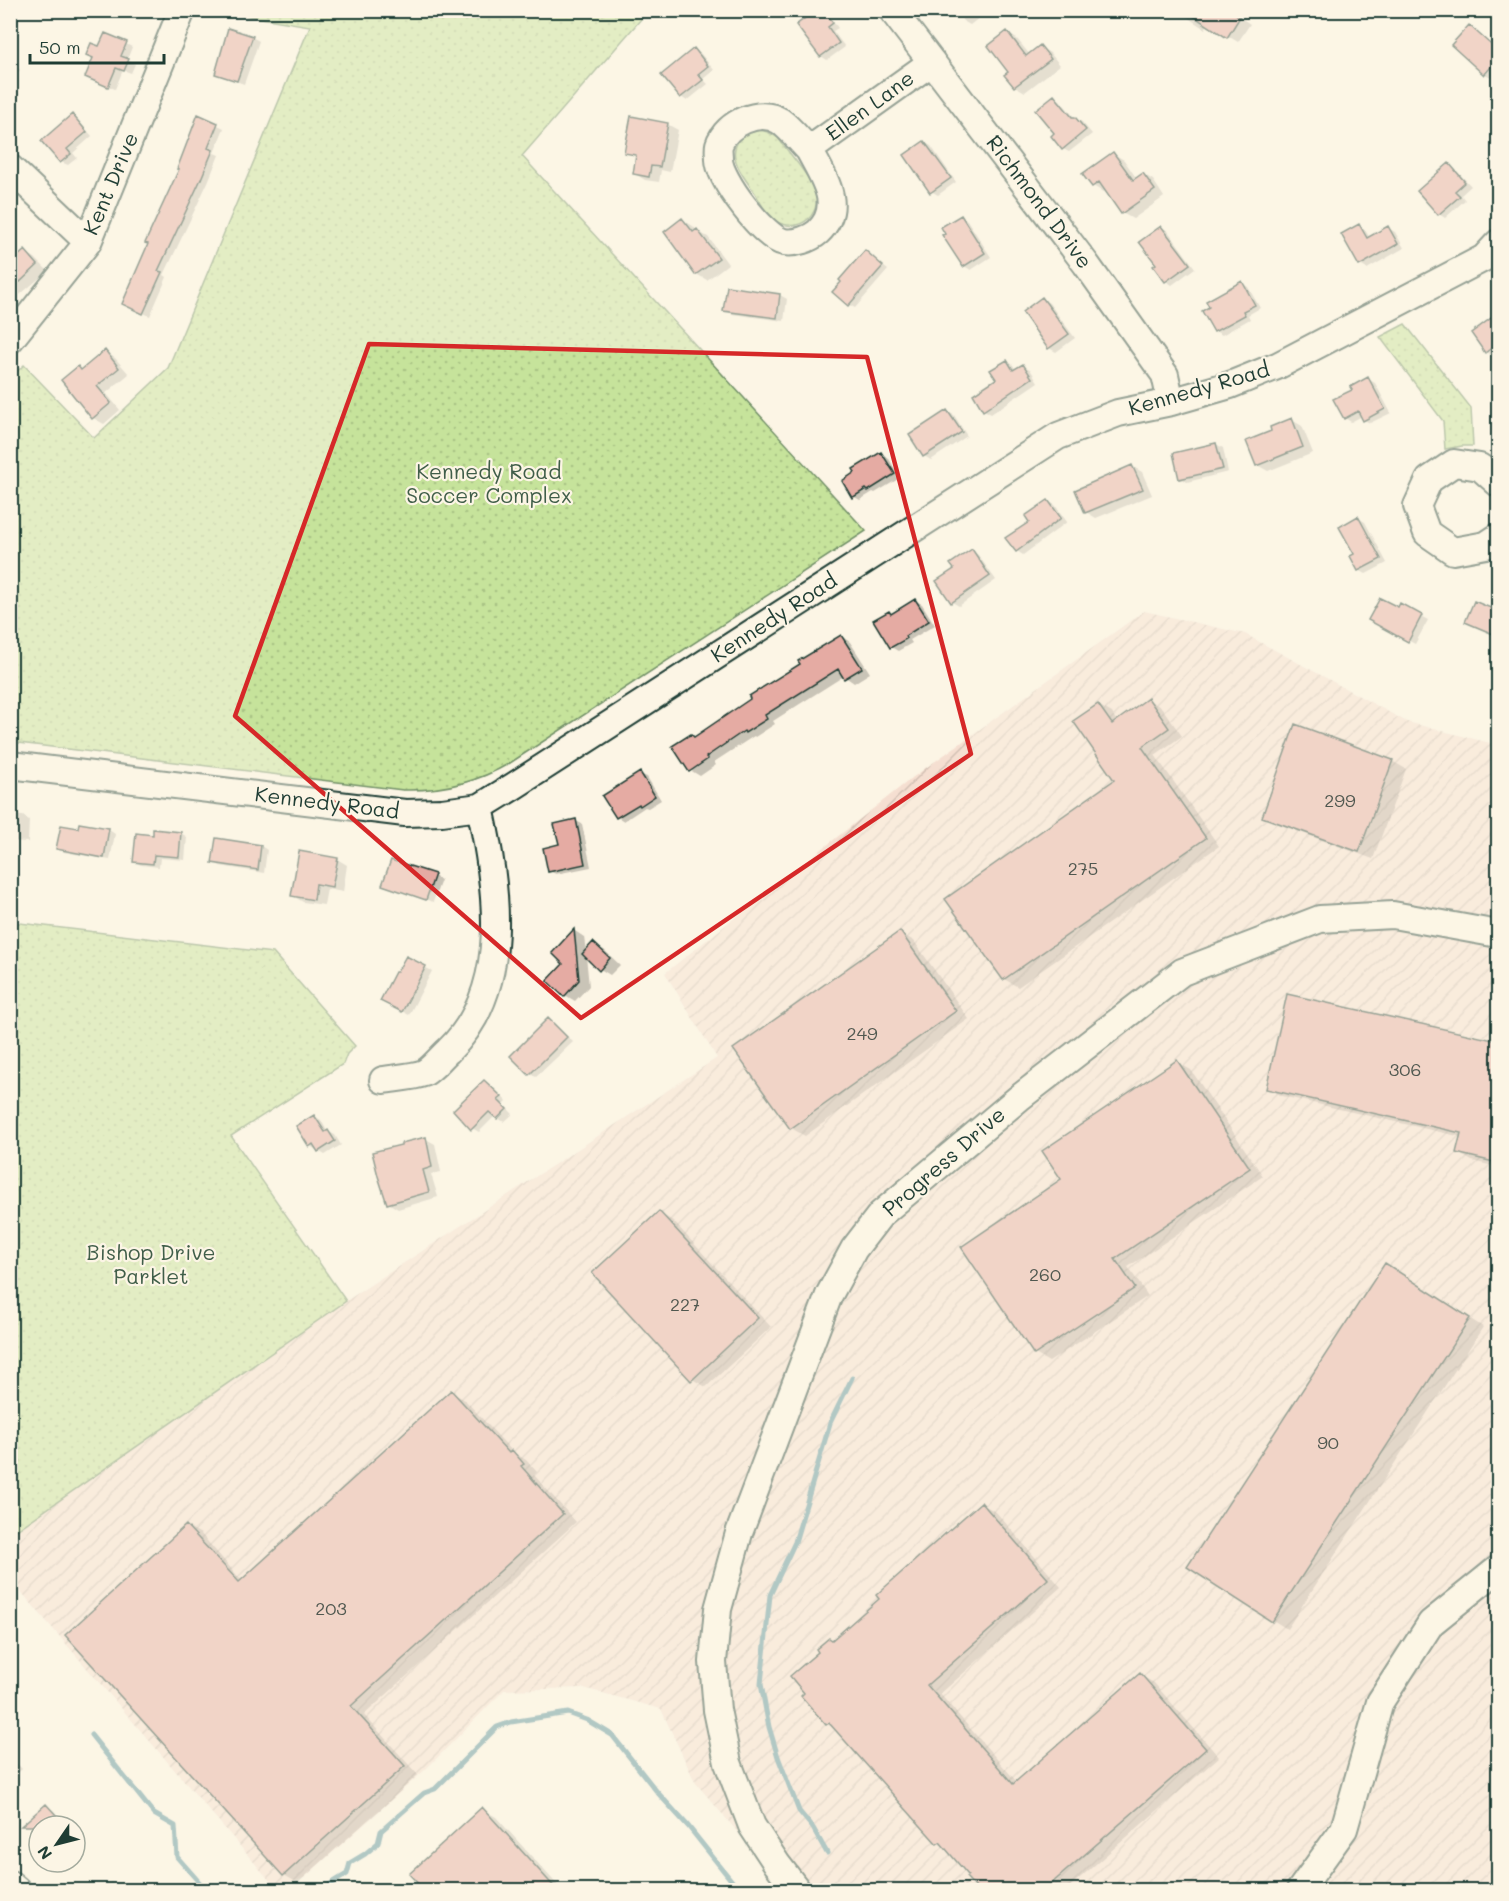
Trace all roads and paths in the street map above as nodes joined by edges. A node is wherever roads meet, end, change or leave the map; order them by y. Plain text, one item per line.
1 (182, 10) edge
2 (892, 10) edge
3 (932, 62) junction
4 (809, 150) junction
5 (10, 168) edge
6 (88, 242) junction
7 (1498, 243) edge
8 (10, 340) edge
9 (1171, 402) junction
10 (1498, 483) edge
11 (1498, 537) edge
12 (10, 765) edge
13 (480, 807) junction
14 (1498, 934) edge
15 (383, 1080) dead end
16 (1498, 1569) edge
17 (10, 1884) edge
18 (16, 1890) edge
19 (797, 1890) edge
20 (1300, 1890) edge

1 - 6 street, Kent Drive
2 - 3 street, Richmond Drive
3 - 4 street, Ellen Lane
3 - 9 street, Richmond Drive
4 - 4 street, Ellen Lane
5 - 6 street
6 - 8 street, Kent Drive
7 - 9 street, Kennedy Road
9 - 13 street, Kennedy Road
10 - 11 street
12 - 13 street, Kennedy Road
13 - 15 street
14 - 19 street, Progress Drive
16 - 20 street
17 - 18 street

